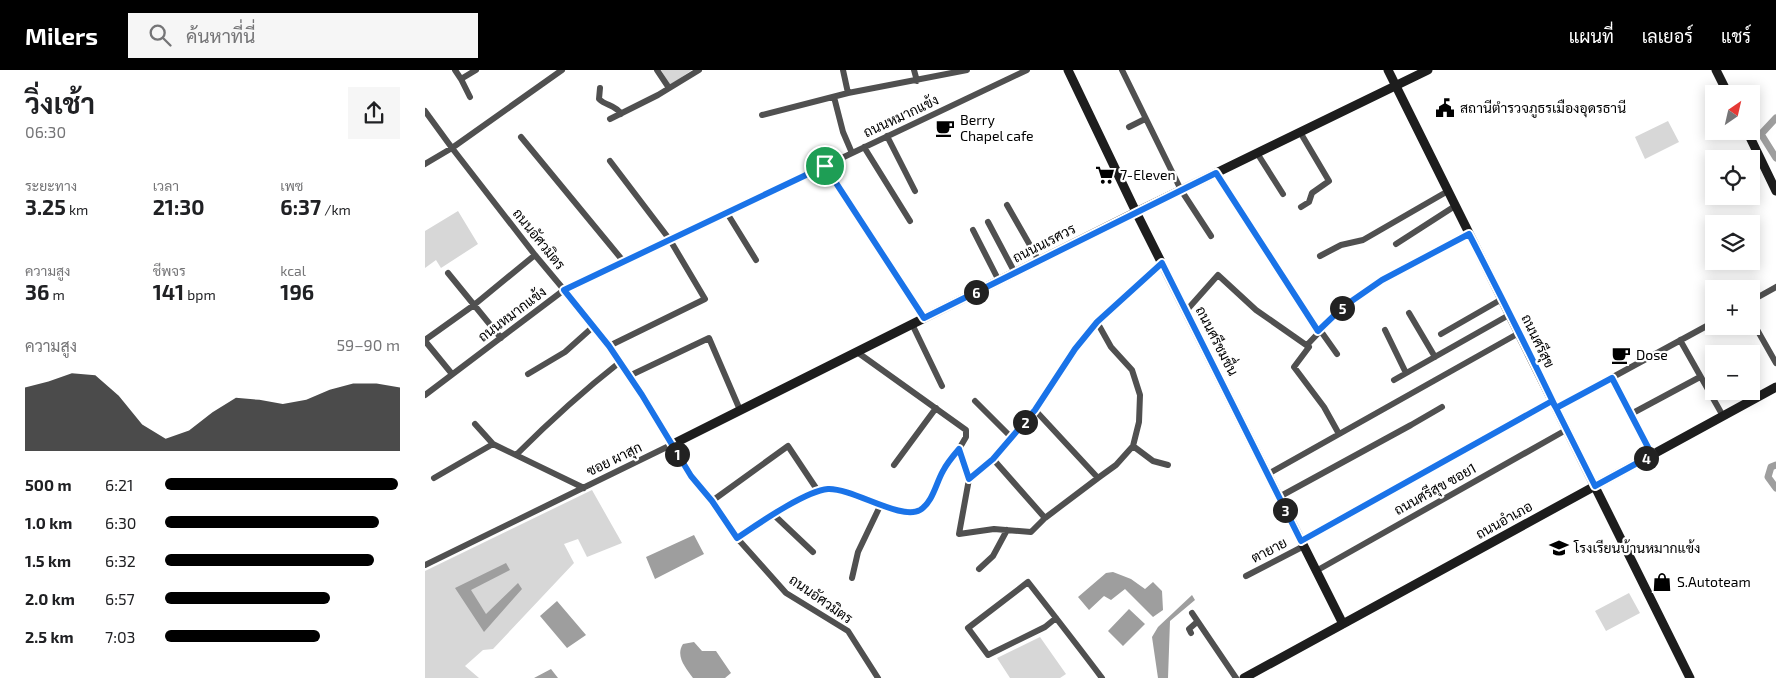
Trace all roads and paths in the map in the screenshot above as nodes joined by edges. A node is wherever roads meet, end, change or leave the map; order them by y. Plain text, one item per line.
1 (455, 70) edge
2 (476, 70) edge
3 (562, 70) edge
4 (657, 70) edge
5 (699, 70) edge
6 (843, 70) edge
7 (915, 70) edge
8 (967, 70) edge
9 (1027, 70) edge
10 (1068, 70) edge
11 (1122, 70) edge
12 (1388, 70) edge
13 (1428, 70) edge
14 (1717, 70) edge
15 (461, 79) junction
16 (917, 81) junction
17 (1724, 85) edge
18 (1396, 86) junction
19 (600, 88) dead end
20 (669, 88) junction
21 (849, 93) junction
22 (470, 97) dead end
23 (834, 97) junction
24 (425, 111) edge
25 (621, 114) junction
26 (762, 115) dead end
27 (610, 119) dead end
28 (1145, 119) junction
29 (1129, 127) dead end
30 (1300, 132) junction
31 (887, 136) junction
32 (521, 137) dead end
33 (1752, 140) edge
34 (865, 147) junction
35 (452, 148) junction
36 (852, 153) junction
37 (1257, 153) junction
38 (610, 161) dead end
39 (425, 164) edge
40 (825, 166) junction
41 (1216, 173) junction
42 (1775, 186) edge
43 (915, 190) dead end
44 (1181, 190) junction
45 (1448, 191) junction
46 (1283, 194) dead end
47 (1007, 205) dead end
48 (1455, 206) junction
49 (1301, 208) dead end
50 (1136, 212) junction
51 (727, 213) junction
52 (910, 221) dead end
53 (988, 222) dead end
54 (973, 230) dead end
55 (1469, 234) junction
56 (1211, 236) dead end
57 (670, 240) junction
58 (1395, 244) dead end
59 (535, 255) junction
60 (1320, 256) dead end
61 (756, 260) dead end
62 (1039, 261) junction
63 (624, 262) junction
64 (1162, 263) junction
65 (1015, 272) junction
66 (448, 273) dead end
67 (999, 281) junction
68 (1776, 287) edge
69 (564, 290) junction
70 (1760, 296) edge
71 (1501, 299) junction
72 (475, 305) junction
73 (1186, 311) junction
74 (1409, 313) dead end
75 (1509, 315) junction
76 (924, 318) junction
77 (1097, 322) junction
78 (912, 324) junction
79 (594, 326) junction
80 (1705, 327) edge
81 (1319, 330) junction
82 (1385, 330) dead end
83 (1441, 334) dead end
84 (1519, 334) junction
85 (1760, 335) edge
86 (501, 338) junction
87 (425, 340) edge
88 (1680, 340) junction
89 (1307, 345) junction
90 (609, 346) junction
91 (857, 352) junction
92 (1337, 354) dead end
93 (1435, 357) junction
94 (620, 362) junction
95 (1776, 363) edge
96 (1406, 373) junction
97 (452, 374) junction
98 (528, 374) dead end
99 (629, 376) junction
100 (1700, 377) junction
101 (1612, 378) junction
102 (1393, 380) dead end
103 (942, 386) dead end
104 (1776, 387) edge
105 (425, 395) edge
106 (975, 401) dead end
107 (1554, 405) junction
108 (1442, 407) dead end
109 (936, 408) junction
110 (740, 410) junction
111 (1035, 410) junction
112 (1631, 414) junction
113 (1723, 416) junction
114 (475, 424) dead end
115 (1566, 430) junction
116 (1339, 434) junction
117 (1012, 438) junction
118 (493, 444) junction
119 (673, 444) junction
120 (1133, 446) junction
121 (959, 449) junction
122 (1652, 455) junction
123 (516, 456) junction
124 (993, 459) junction
125 (1168, 464) dead end
126 (894, 465) dead end
127 (1268, 474) junction
128 (434, 478) dead end
129 (1098, 478) junction
130 (969, 479) junction
131 (1595, 486) junction
132 (584, 488) junction
133 (818, 491) junction
134 (1279, 497) junction
135 (712, 501) junction
136 (881, 504) junction
137 (774, 515) junction
138 (1045, 518) junction
139 (1007, 530) junction
140 (737, 538) junction
141 (1302, 544) junction
142 (813, 552) dead end
143 (425, 565) edge
144 (979, 569) dead end
145 (1316, 571) junction
146 (1246, 576) dead end
147 (852, 578) dead end
148 (1191, 613) dead end
149 (1056, 618) junction
150 (1197, 622) junction
151 (1343, 624) junction
152 (1191, 633) dead end
153 (878, 678) edge
154 (1102, 678) edge
155 (1236, 678) edge
156 (1244, 678) edge
157 (1690, 678) edge

1 - 15 street
2 - 15 street
3 - 35 street
4 - 20 street
5 - 20 street
6 - 21 street
7 - 16 street
8 - 16 street
9 - 31 street, ถนนหมากแข้ง
10 - 50 street, ถนนศรีชมชื่น
11 - 28 street
12 - 18 street, ถนนศรีสุข
13 - 18 street, ถนนนเรศวร
14 - 17 street
15 - 22 street
16 - 21 street
18 - 30 street, ถนนนเรศวร
18 - 45 street, ถนนศรีสุข
19 - 25 street
20 - 25 street
21 - 23 street
23 - 26 street
23 - 36 street
24 - 35 street, ถนนอัศวมิตร
25 - 27 street
28 - 29 street
28 - 44 street
30 - 37 street, ถนนนเรศวร
30 - 49 street
31 - 34 street, ถนนหมากแข้ง
31 - 43 street
32 - 63 street
33 - 42 street
34 - 36 street, ถนนหมากแข้ง
34 - 52 street
35 - 39 street
35 - 59 street, ถนนอัศวมิตร
36 - 40 street, ถนนหมากแข้ง
37 - 41 street, ถนนนเรศวร
37 - 46 street
38 - 57 street
40 - 51 street, ถนนหมากแข้ง
40 - 76 street
41 - 44 street, ถนนนเรศวร
41 - 81 street
44 - 50 street, ถนนนเรศวร
44 - 56 street
45 - 48 street, ถนนศรีสุข
45 - 60 street
47 - 62 street
48 - 55 street, ถนนศรีสุข
48 - 58 street
50 - 62 street, ถนนนเรศวร
50 - 64 street, ถนนศรีชมชื่น
51 - 57 street, ถนนหมากแข้ง
51 - 61 street
53 - 65 street
54 - 67 street
55 - 71 street, ถนนศรีสุข
55 - 81 street
57 - 63 street, ถนนหมากแข้ง
57 - 90 street
59 - 69 street, ถนนอัศวมิตร
59 - 72 street
62 - 65 street, ถนนนเรศวร
63 - 69 street, ถนนหมากแข้ง
64 - 73 street, ถนนศรีชมชื่น
64 - 77 street
65 - 67 street, ถนนนเรศวร
66 - 72 street
67 - 76 street, ถนนนเรศวร
68 - 70 street
69 - 79 street, ถนนอัศวมิตร
69 - 86 street, ถนนหมากแข้ง
71 - 75 street, ถนนศรีสุข
71 - 83 street
72 - 86 street
72 - 87 street
73 - 89 street
73 - 127 street, ถนนศรีชมชื่น
74 - 93 street
75 - 84 street, ถนนศรีสุข
75 - 93 street
76 - 78 street, ถนนนเรศวร
77 - 111 street
77 - 120 street
78 - 91 street, ถนนนเรศวร
78 - 103 street
79 - 90 street, ถนนอัศวมิตร
79 - 98 street
80 - 88 street, ตายาย
81 - 89 street
81 - 92 street
82 - 96 street
84 - 107 street, ถนนศรีสุข
84 - 116 street
85 - 95 street
86 - 97 street, ถนนหมากแข้ง
87 - 97 street
88 - 100 street
88 - 101 street, ตายาย
89 - 116 street
90 - 94 street, ถนนอัศวมิตร
91 - 109 street
91 - 110 street, ถนนนเรศวร
93 - 96 street
94 - 99 street, ถนนอัศวมิตร
94 - 123 street
96 - 102 street
97 - 105 street, ถนนหมากแข้ง
99 - 110 street
99 - 119 street, ถนนอัศวมิตร
100 - 112 street
100 - 113 street
101 - 107 street, ตายาย
101 - 112 street
104 - 113 street, ถนนอำเภอ
106 - 117 street
107 - 115 street, ถนนศรีสุข
107 - 141 street, ตายาย
108 - 134 street
109 - 121 street
109 - 126 street
110 - 119 street, ถนนนเรศวร
111 - 117 street
111 - 129 street
112 - 122 street
113 - 122 street, ถนนอำเภอ
114 - 118 street
115 - 131 street, ถนนศรีสุข
115 - 145 street, ถนนศรีสุข ซอย1
116 - 127 street
117 - 124 street
118 - 123 street
118 - 128 street
119 - 132 street, ซอย ผาสุก
119 - 135 street, ถนนอัศวมิตร
120 - 125 street
120 - 129 street
121 - 130 street
121 - 136 street
122 - 131 street, ถนนอำเภอ
123 - 132 street
124 - 130 street
124 - 138 street
127 - 134 street, ถนนศรีชมชื่น
129 - 138 street
130 - 139 street
131 - 151 street, ถนนอำเภอ
131 - 157 street, ถนนศรีสุข
132 - 143 street, ซอย ผาสุก
133 - 135 street
133 - 136 street
133 - 137 street
134 - 141 street, ถนนศรีชมชื่น
135 - 140 street, ถนนอัศวมิตร
136 - 147 street
137 - 140 street
137 - 142 street
138 - 139 street
139 - 144 street
140 - 153 street, ถนนอัศวมิตร
141 - 145 street, ถนนศรีชมชื่น
141 - 146 street, ตายาย
145 - 151 street, ถนนศรีชมชื่น
148 - 150 street
149 - 149 street
149 - 154 street
150 - 152 street
150 - 155 street
151 - 156 street, ถนนอำเภอ

